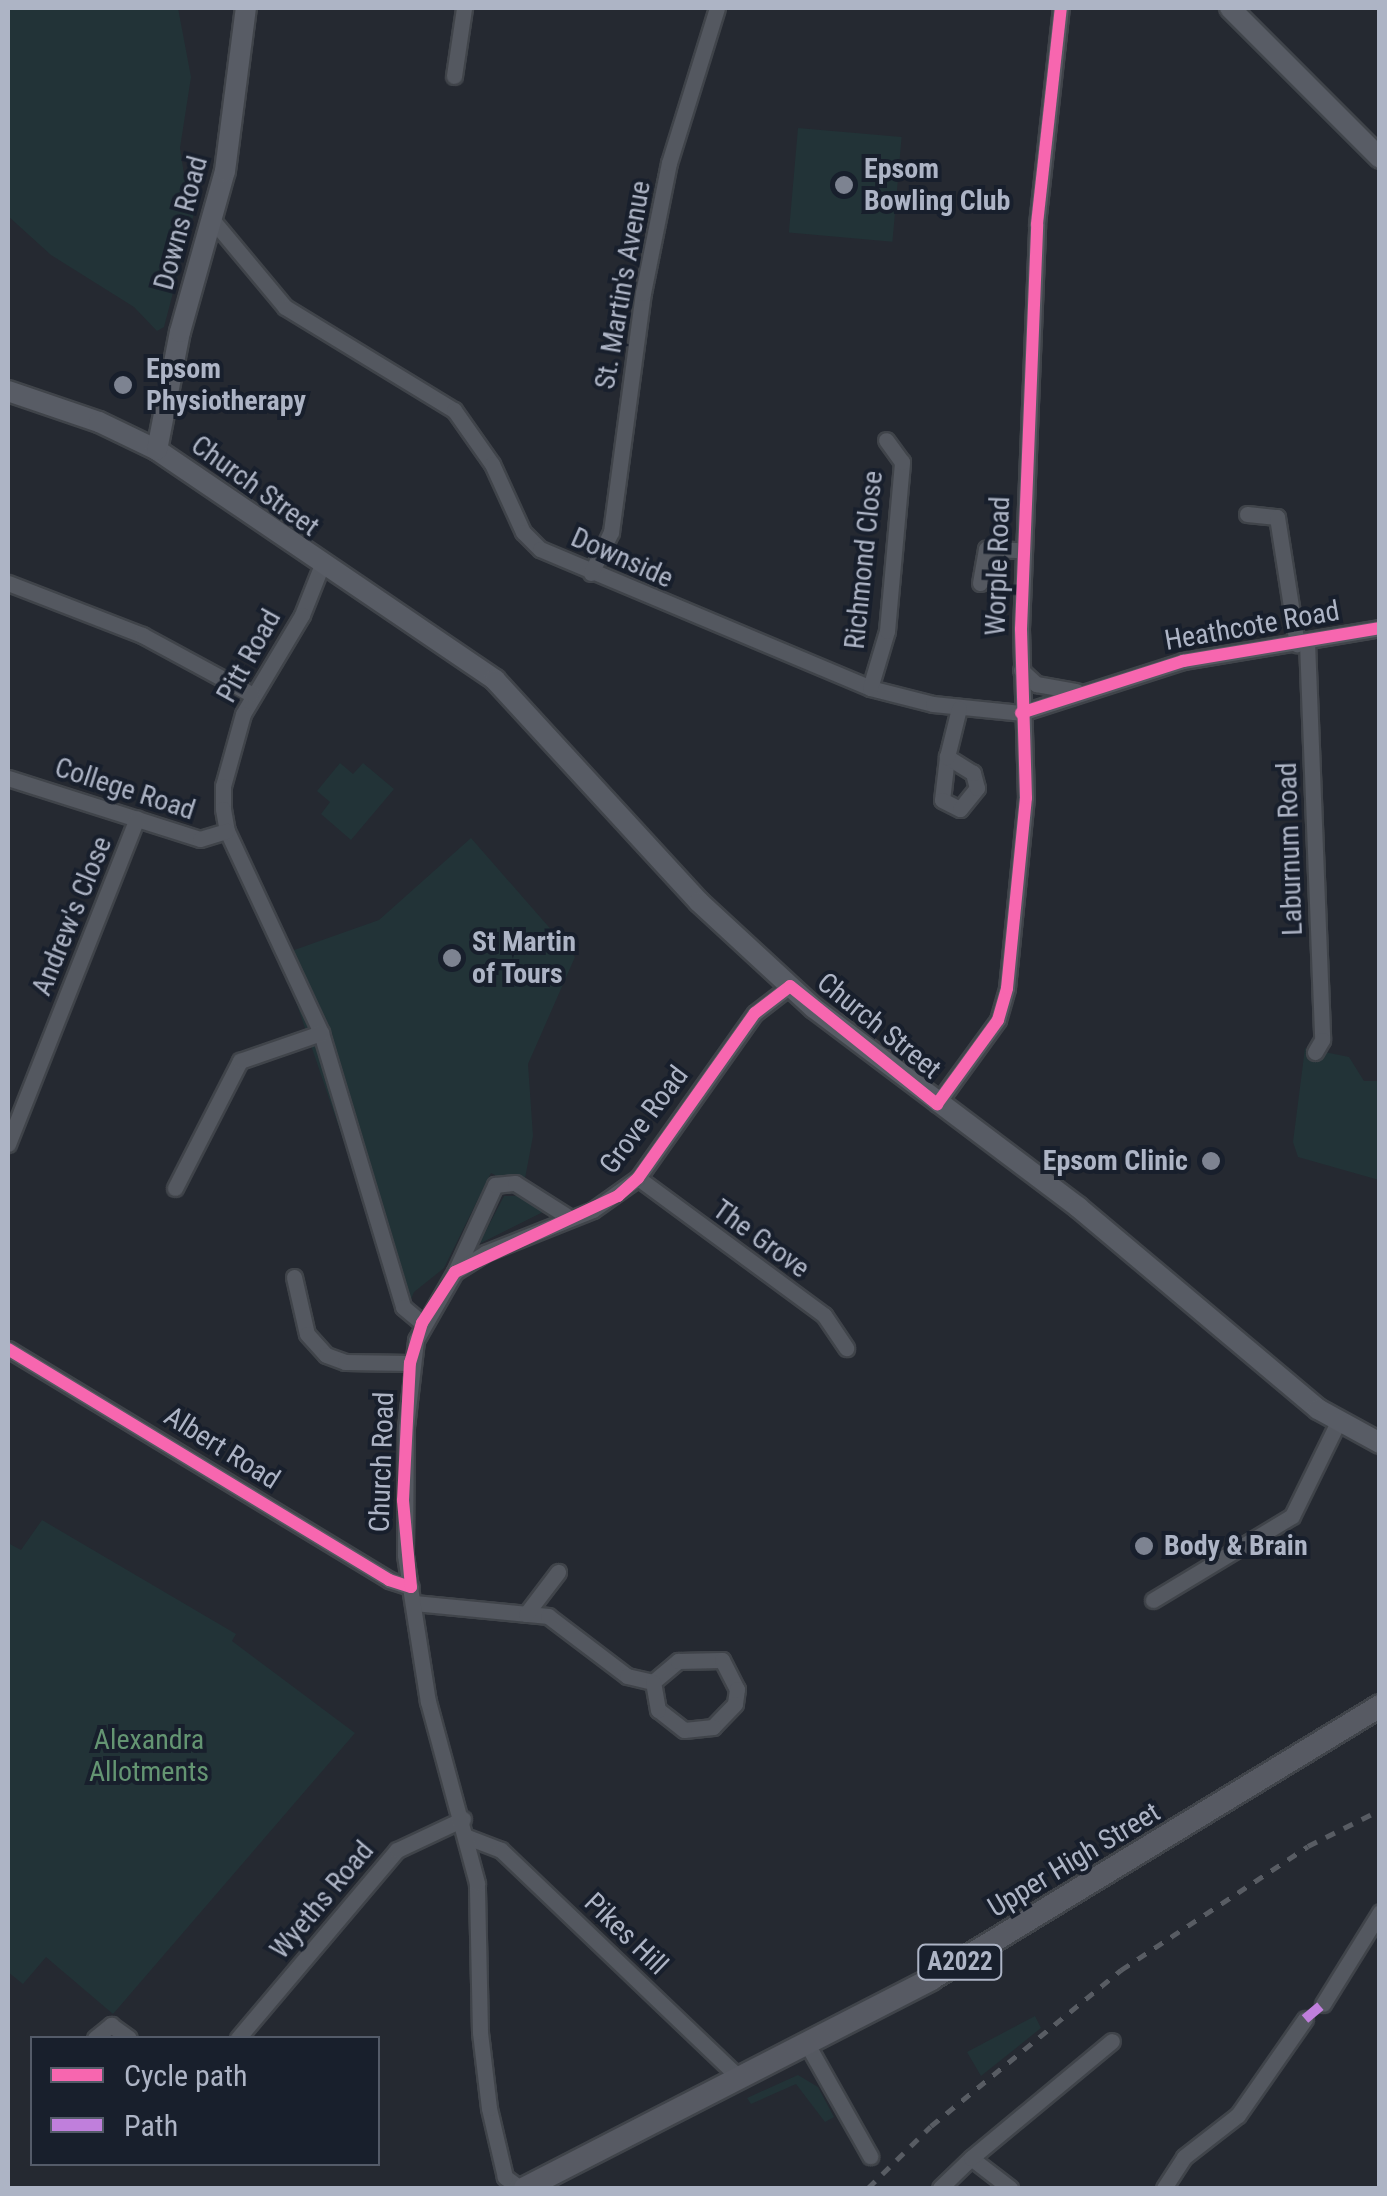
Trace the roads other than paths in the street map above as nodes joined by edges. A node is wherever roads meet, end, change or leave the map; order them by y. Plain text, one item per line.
1 (246, 8) edge
2 (464, 8) edge
3 (718, 8) edge
4 (1061, 8) edge
5 (1230, 8) edge
6 (454, 76) dead end
7 (1380, 158) edge
8 (215, 223) junction
9 (8, 391) edge
10 (886, 440) dead end
11 (157, 450) junction
12 (1247, 514) dead end
13 (1023, 550) junction
14 (321, 567) junction
15 (591, 573) junction
16 (8, 583) edge
17 (980, 583) dead end
18 (1380, 628) edge
19 (1302, 643) junction
20 (1021, 670) junction
21 (870, 688) junction
22 (1080, 692) junction
23 (252, 694) junction
24 (959, 708) junction
25 (1021, 713) junction
26 (947, 756) dead end
27 (8, 778) edge
28 (137, 818) junction
29 (227, 831) junction
30 (790, 986) junction
31 (321, 1033) junction
32 (1315, 1052) dead end
33 (937, 1104) junction
34 (8, 1144) edge
35 (638, 1178) junction
36 (175, 1188) dead end
37 (570, 1218) junction
38 (455, 1272) junction
39 (294, 1277) dead end
40 (422, 1323) junction
41 (846, 1348) dead end
42 (8, 1349) edge
43 (410, 1363) junction
44 (1338, 1422) junction
45 (1380, 1443) edge
46 (558, 1572) dead end
47 (412, 1595) junction
48 (1153, 1600) dead end
49 (526, 1614) junction
50 (653, 1682) junction
51 (1380, 1706) edge
52 (463, 1818) junction
53 (467, 1837) junction
54 (1380, 1912) edge
55 (1323, 2004) dead end
56 (1305, 2019) dead end
57 (97, 2036) edge
58 (127, 2036) edge
59 (240, 2036) edge
60 (1112, 2041) dead end
61 (807, 2044) junction
62 (742, 2079) junction
63 (870, 2156) dead end
64 (972, 2158) junction
65 (522, 2188) edge
66 (940, 2188) edge
67 (1010, 2188) edge
68 (1164, 2188) edge

1 - 8 main road, Downs Road
2 - 6 street
3 - 15 street, St. Martin's Avenue
4 - 13 street, Worple Road
5 - 7 main road
8 - 11 main road, Downs Road
8 - 15 street, Downside
9 - 11 main road, Church Street
10 - 21 street, Richmond Close
11 - 14 main road, Church Street
12 - 19 street, Laburnum Road
13 - 17 street
13 - 20 street, Worple Road
14 - 23 street, Pitt Road
14 - 30 main road, Church Street
15 - 21 street, Downside
16 - 23 street
18 - 19 street, Heathcote Road
19 - 22 street, Heathcote Road
19 - 32 street, Laburnum Road
20 - 22 street
20 - 25 street, Worple Road
21 - 24 street, Downside
22 - 25 street, Heathcote Road
23 - 29 street, Pitt Road
24 - 25 street, Downside
24 - 26 street
25 - 33 street, Worple Road
27 - 28 street, College Road
28 - 29 street, College Road
28 - 34 street, Andrew's Close
29 - 31 street
30 - 33 main road, Church Street
30 - 35 street, Grove Road
31 - 36 street
31 - 40 street
33 - 44 main road, Church Street
35 - 37 street, Grove Road
35 - 41 street, The Grove
37 - 38 street, Grove Road
37 - 38 street
38 - 40 street
39 - 43 street
40 - 43 street, Church Road
42 - 47 street, Albert Road
43 - 47 street, Church Road
44 - 45 main road, Church Street
44 - 48 street
46 - 49 street
47 - 49 street, Albert Road
47 - 52 street, Church Road
49 - 50 street, Albert Road
50 - 50 street
51 - 61 main road, Upper High Street / A2022
52 - 53 street, Church Road
52 - 59 street, Wyeths Road
53 - 62 street, Pikes Hill
53 - 65 street, Church Road
54 - 55 street
56 - 68 street
57 - 58 street
60 - 64 street
61 - 62 main road, Upper High Street / A2022
61 - 63 street
62 - 65 main road, Upper High Street / A2022
64 - 66 street
64 - 67 street

